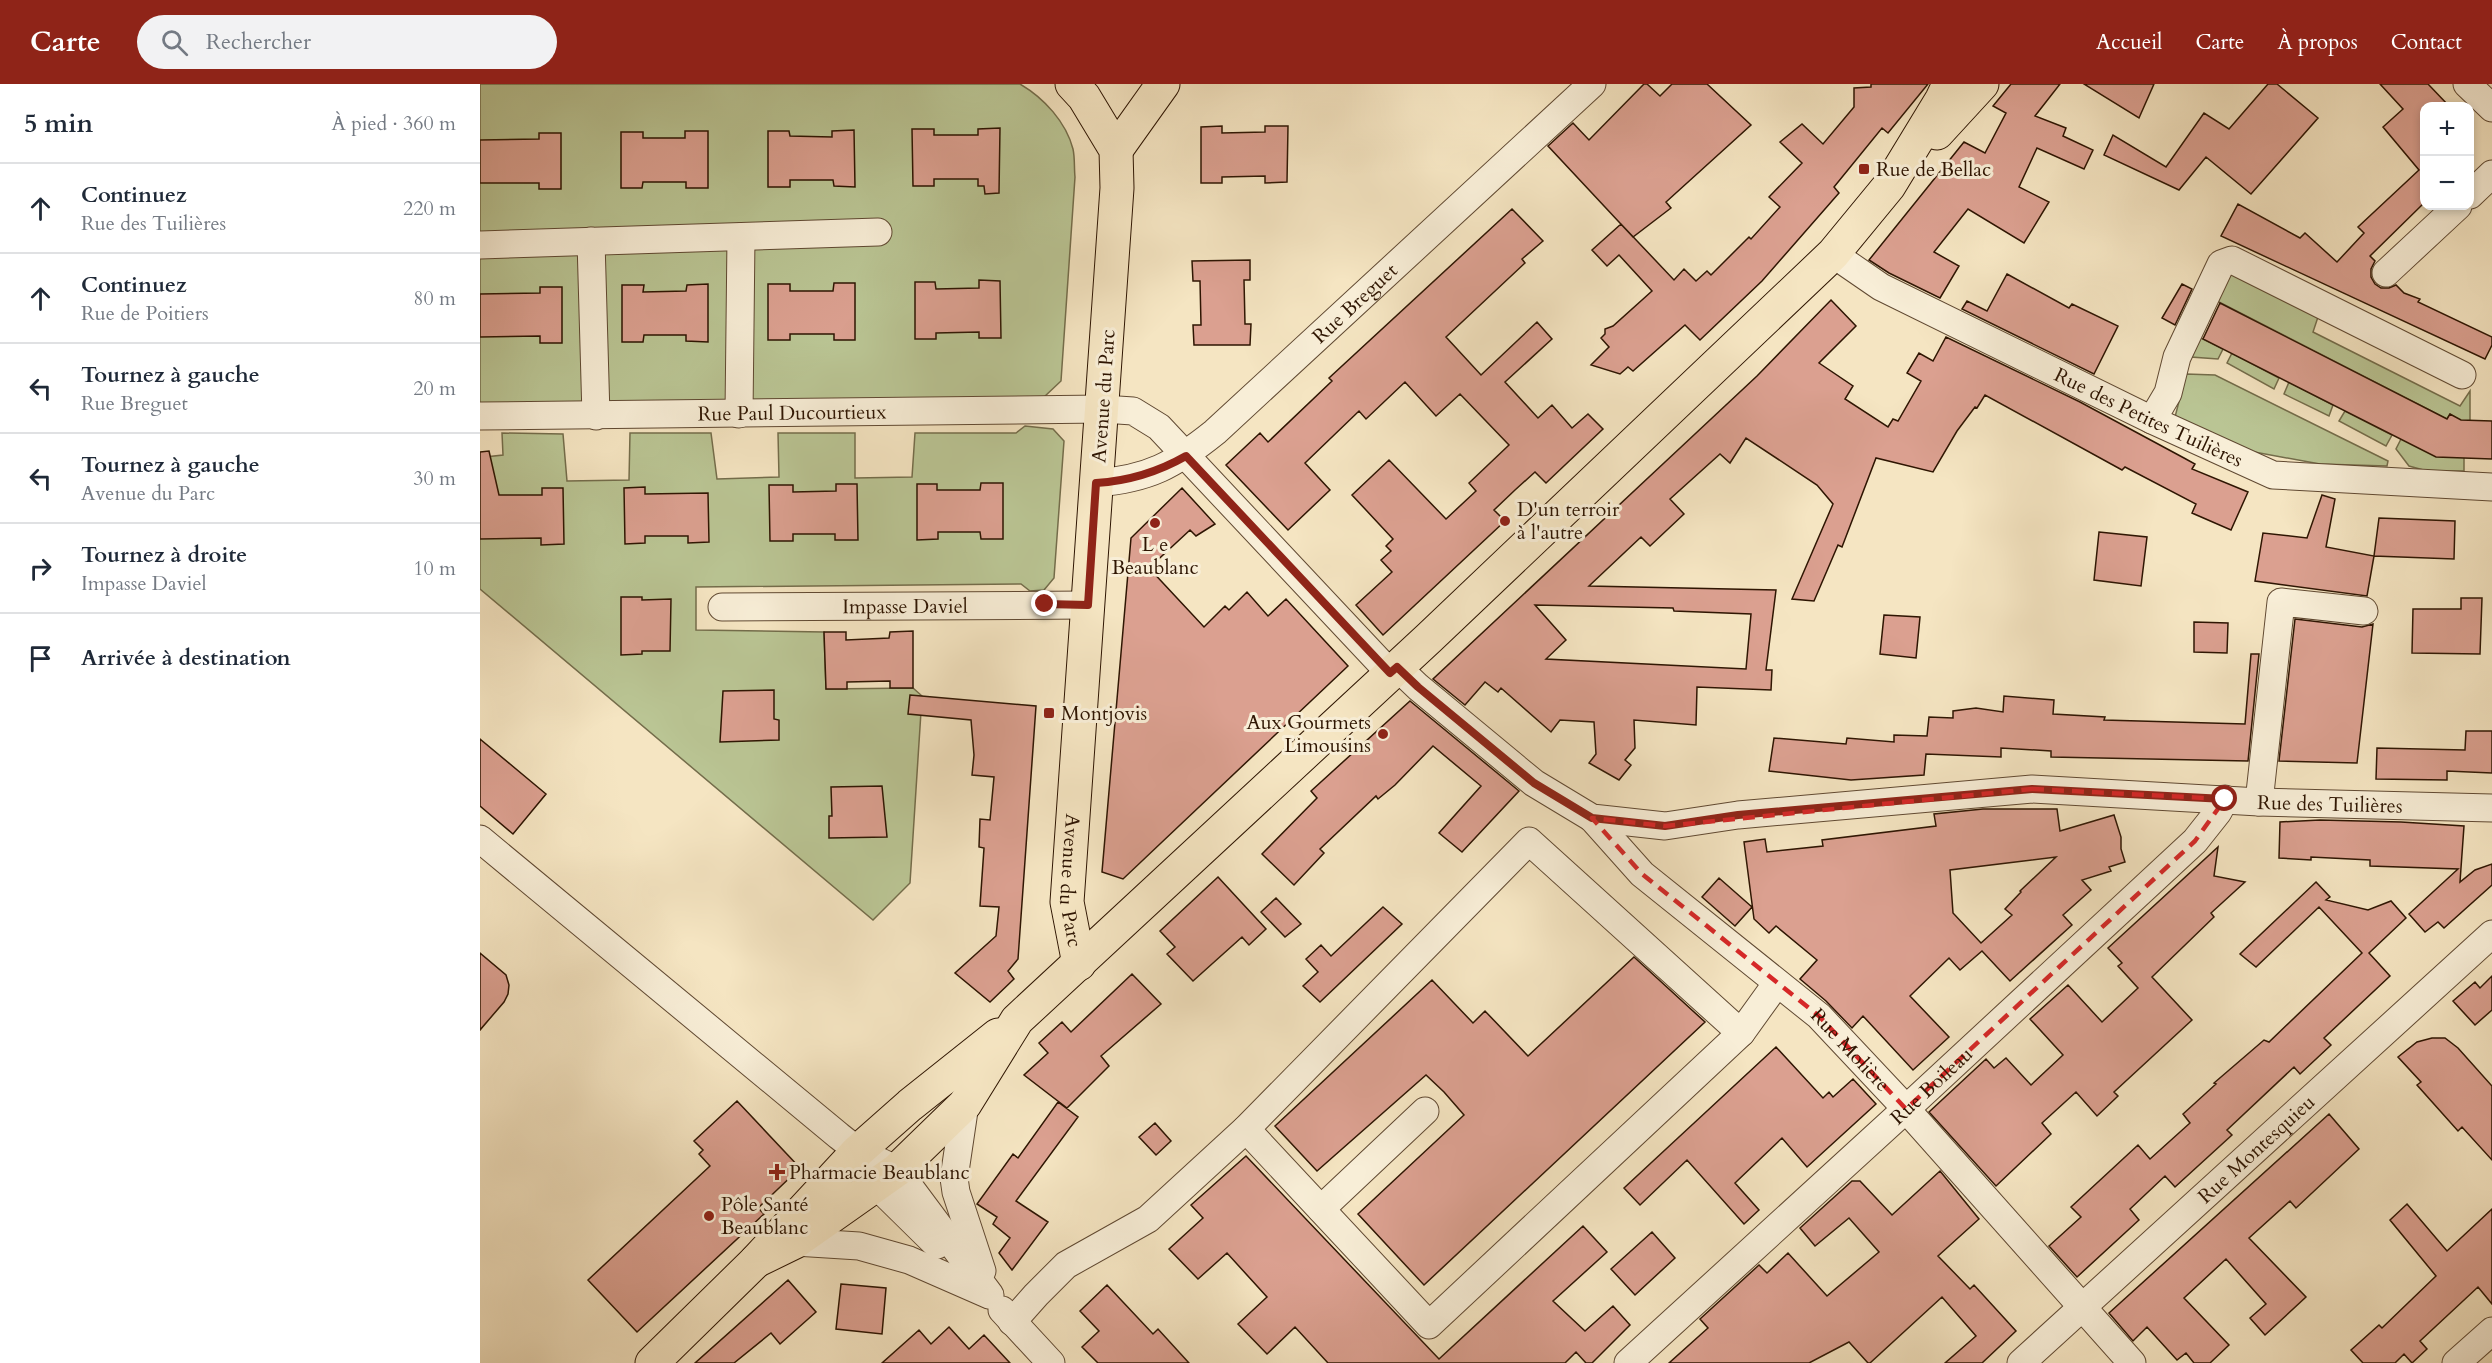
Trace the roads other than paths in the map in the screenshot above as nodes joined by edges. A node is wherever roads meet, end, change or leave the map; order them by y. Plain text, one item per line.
1 (1072, 84) edge
2 (1163, 84) edge
3 (1592, 84) edge
4 (1949, 84) edge
5 (1982, 84) edge
6 (2467, 84) edge
7 (2492, 108) edge
8 (1116, 150) junction
9 (1899, 170) junction
10 (2492, 174) edge
11 (2474, 190) edge
12 (2454, 210) edge
13 (878, 232) dead end
14 (741, 237) junction
15 (591, 241) junction
16 (480, 245) edge
17 (1833, 254) junction
18 (2386, 273) dead end
19 (2462, 375) dead end
20 (1103, 409) junction
21 (739, 414) junction
22 (480, 416) edge
23 (596, 416) junction
24 (2152, 420) junction
25 (1186, 456) junction
26 (1096, 483) junction
27 (2492, 487) edge
28 (1088, 605) junction
29 (722, 607) dead end
30 (2364, 611) dead end
31 (1394, 670) junction
32 (2225, 799) junction
33 (2259, 802) junction
34 (2492, 808) edge
35 (1592, 818) junction
36 (480, 839) edge
37 (2492, 934) edge
38 (1079, 964) junction
39 (1777, 983) junction
40 (1017, 1020) junction
41 (1741, 1033) junction
42 (965, 1104) junction
43 (1906, 1109) junction
44 (1425, 1111) dead end
45 (1246, 1129) junction
46 (858, 1151) junction
47 (887, 1178) junction
48 (1321, 1209) junction
49 (795, 1242) junction
50 (756, 1261) junction
51 (990, 1296) junction
52 (2082, 1309) junction
53 (1012, 1322) junction
54 (2492, 1331) edge
55 (660, 1360) edge
56 (1051, 1363) edge
57 (1628, 1363) edge
58 (2021, 1363) edge
59 (2132, 1363) edge
60 (2456, 1363) edge

1 - 8 main road, Avenue du Parc
2 - 8 main road
3 - 25 street, Rue Breguet
4 - 9 main road
5 - 9 main road
6 - 7 street
8 - 20 main road, Avenue du Parc
9 - 17 main road
10 - 11 street
12 - 18 street
13 - 14 street
14 - 15 street
14 - 21 street
15 - 16 street
15 - 23 street
17 - 24 street, Rue des Petites Tuilières
17 - 31 main road
19 - 24 street
20 - 21 street, Rue Paul Ducourtieux
20 - 25 street, Rue Paul Ducourtieux
20 - 26 main road, Avenue du Parc
21 - 23 street, Rue Paul Ducourtieux
22 - 23 street, Rue Paul Ducourtieux
24 - 27 street, Rue des Petites Tuilières
25 - 26 street, Rue Breguet
25 - 31 street, Rue des Tuilières
26 - 28 main road, Avenue du Parc
28 - 29 street, Impasse Daviel
28 - 38 main road, Avenue du Parc
30 - 33 street
31 - 35 street, Rue des Tuilières
31 - 38 main road
32 - 33 street, Rue des Tuilières
32 - 35 street, Rue des Tuilières
32 - 43 street, Rue Boileau
33 - 34 street, Rue des Tuilières
35 - 39 street, Rue Molière
36 - 46 street
37 - 52 street, Rue Montesquieu
38 - 40 main road
39 - 41 street
39 - 43 street, Rue Molière
40 - 42 main road
40 - 46 main road
41 - 45 street
41 - 48 street
42 - 47 main road
42 - 51 street
43 - 52 street, Rue Molière
43 - 57 street, Rue Boileau
44 - 48 street
45 - 48 street
45 - 53 street
46 - 47 street
46 - 50 main road
47 - 49 main road
47 - 51 street
49 - 50 main road
49 - 51 street
50 - 55 main road
51 - 53 street
52 - 58 street, Rue Montesquieu
52 - 59 street, Rue Molière
53 - 56 street
54 - 60 street

